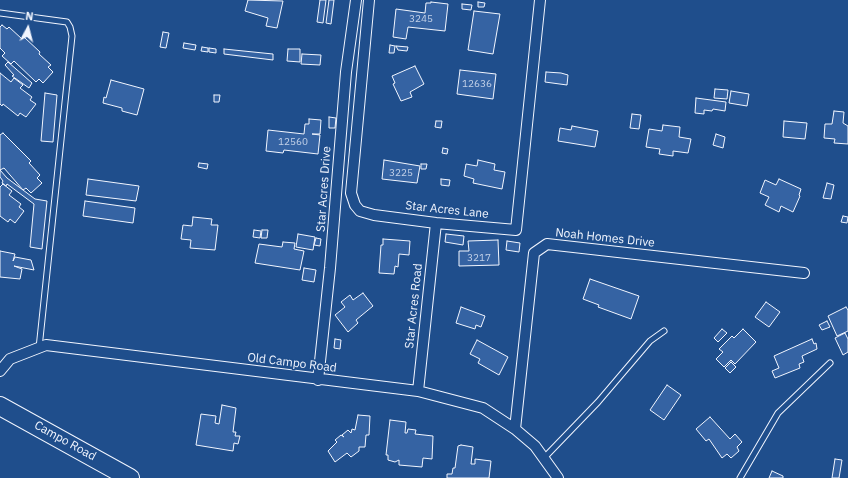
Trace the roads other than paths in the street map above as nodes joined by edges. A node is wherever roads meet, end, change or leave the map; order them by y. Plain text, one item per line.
1 (356, 0) edge
2 (369, 0) edge
3 (540, 0) edge
4 (0, 13) edge
5 (436, 223) junction
6 (804, 273) dead end
7 (664, 331) dead end
8 (39, 348) junction
9 (830, 363) dead end
10 (0, 371) edge
11 (318, 380) junction
12 (418, 391) junction
13 (0, 406) edge
14 (515, 429) junction
15 (544, 458) junction
16 (130, 478) edge
17 (558, 478) edge
18 (740, 478) edge

1 - 11 street, Star Acres Drive
2 - 5 street, Star Acres Lane
3 - 5 street, Star Acres Lane
4 - 8 lane
5 - 12 street, Star Acres Road
6 - 14 street, Noah Homes Drive
7 - 15 lane
8 - 10 street, Old Campo Road
8 - 11 street, Old Campo Road
9 - 18 lane
11 - 12 street, Old Campo Road
12 - 14 street, Old Campo Road
13 - 16 highway, Campo Road
14 - 15 street, Old Campo Road
15 - 17 street, Old Campo Road

